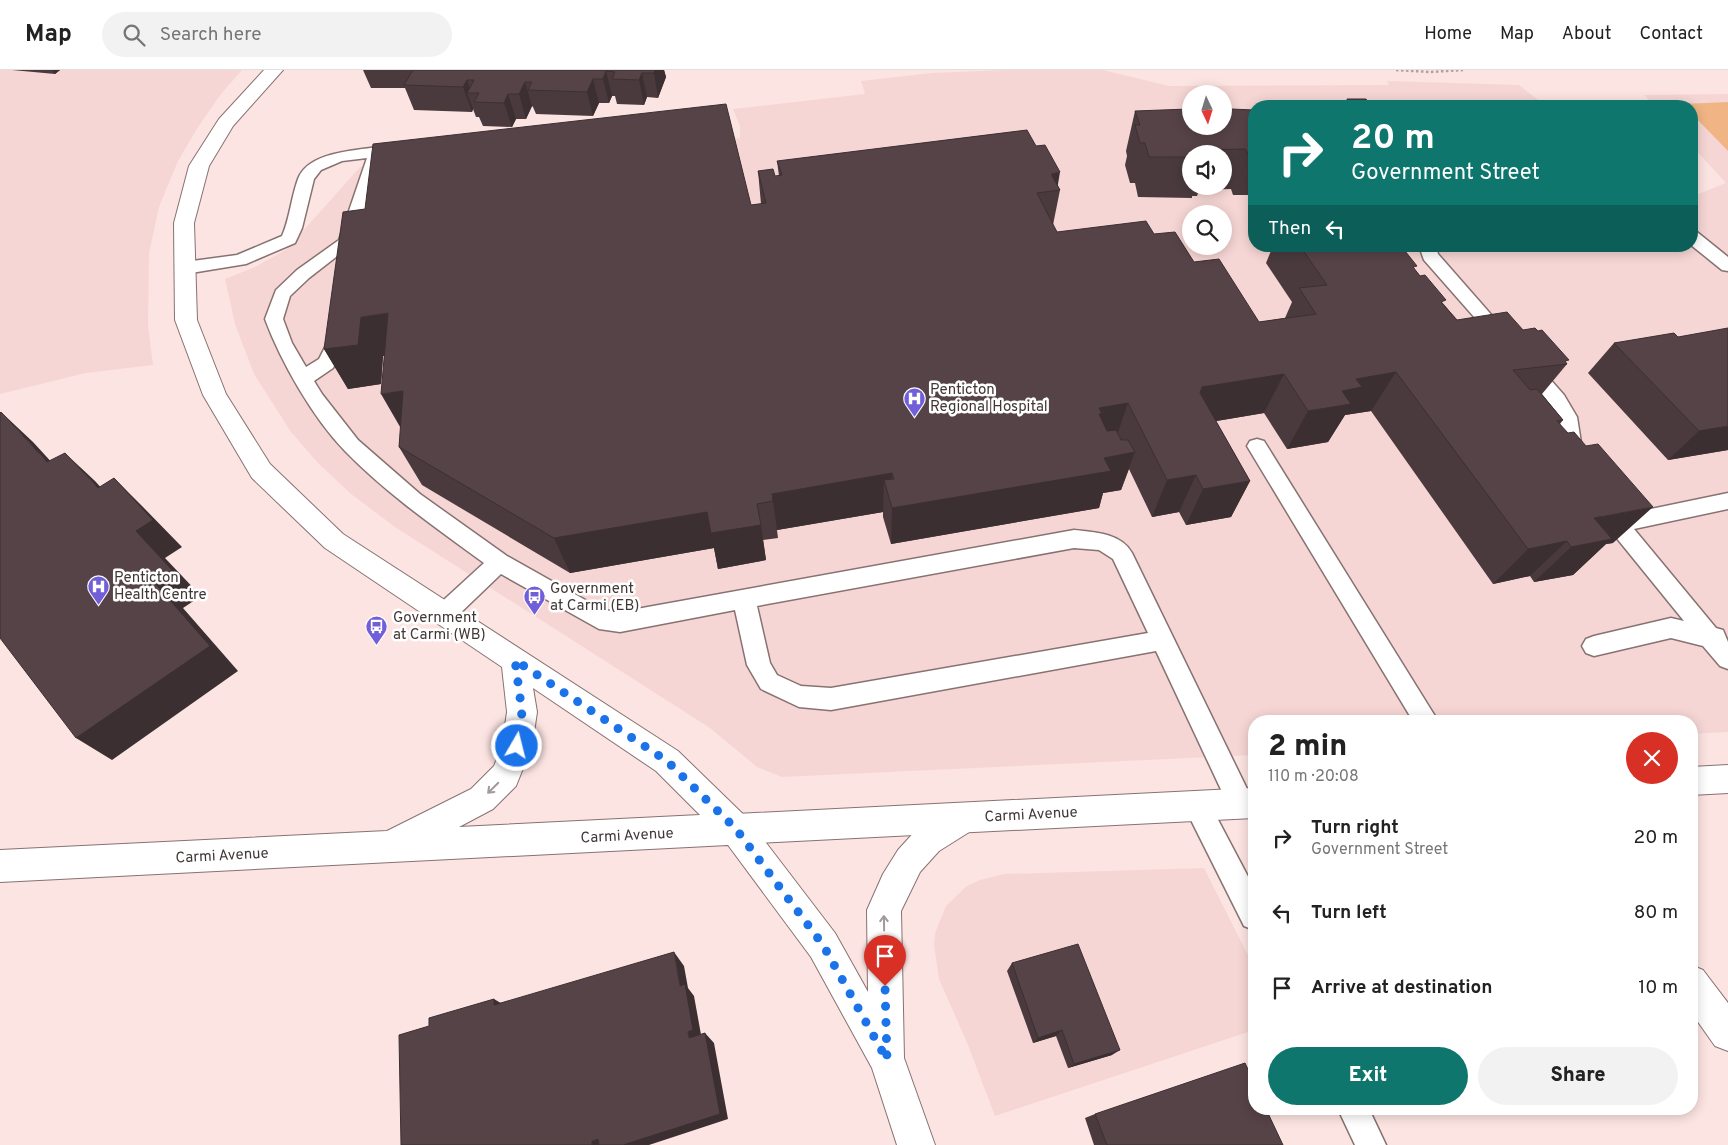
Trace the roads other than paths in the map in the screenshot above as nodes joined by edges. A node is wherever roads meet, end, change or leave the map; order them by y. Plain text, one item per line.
1 (274, 70) edge
2 (346, 242) junction
3 (1698, 242) edge
4 (1429, 252) edge
5 (346, 261) edge
6 (1728, 266) edge
7 (185, 268) junction
8 (344, 316) edge
9 (303, 379) junction
10 (1257, 446) dead end
11 (1728, 501) edge
12 (1618, 524) junction
13 (500, 562) junction
14 (744, 598) junction
15 (444, 614) junction
16 (1719, 636) edge
17 (1162, 640) junction
18 (1594, 646) dead end
19 (1728, 659) edge
20 (515, 660) junction
21 (1422, 715) edge
22 (1728, 779) edge
23 (1698, 781) edge
24 (1247, 803) edge
25 (1197, 806) junction
26 (963, 818) junction
27 (736, 829) junction
28 (389, 847) junction
29 (0, 866) edge
30 (1248, 904) edge
31 (1698, 992) edge
32 (1728, 1033) edge
33 (887, 1060) junction
34 (1356, 1115) edge
35 (916, 1145) edge
36 (1372, 1145) edge

1 - 7 street
2 - 5 lane
2 - 7 lane
2 - 9 lane
3 - 6 lane
4 - 12 lane
7 - 15 street
8 - 9 lane
9 - 13 lane
10 - 21 lane
11 - 12 lane
12 - 16 lane
13 - 14 lane
13 - 15 lane
14 - 17 lane
14 - 17 lane
15 - 20 street
16 - 18 lane
16 - 19 lane
17 - 24 lane
20 - 27 street
20 -> 28 street
22 - 23 street
24 - 25 street, Carmi Avenue
25 - 26 street, Carmi Avenue
25 - 30 lane
26 - 27 street, Carmi Avenue
33 -> 26 street
27 - 28 street, Carmi Avenue
27 - 33 street
28 - 29 street, Carmi Avenue
31 - 32 street
33 - 35 street
34 - 36 lane

